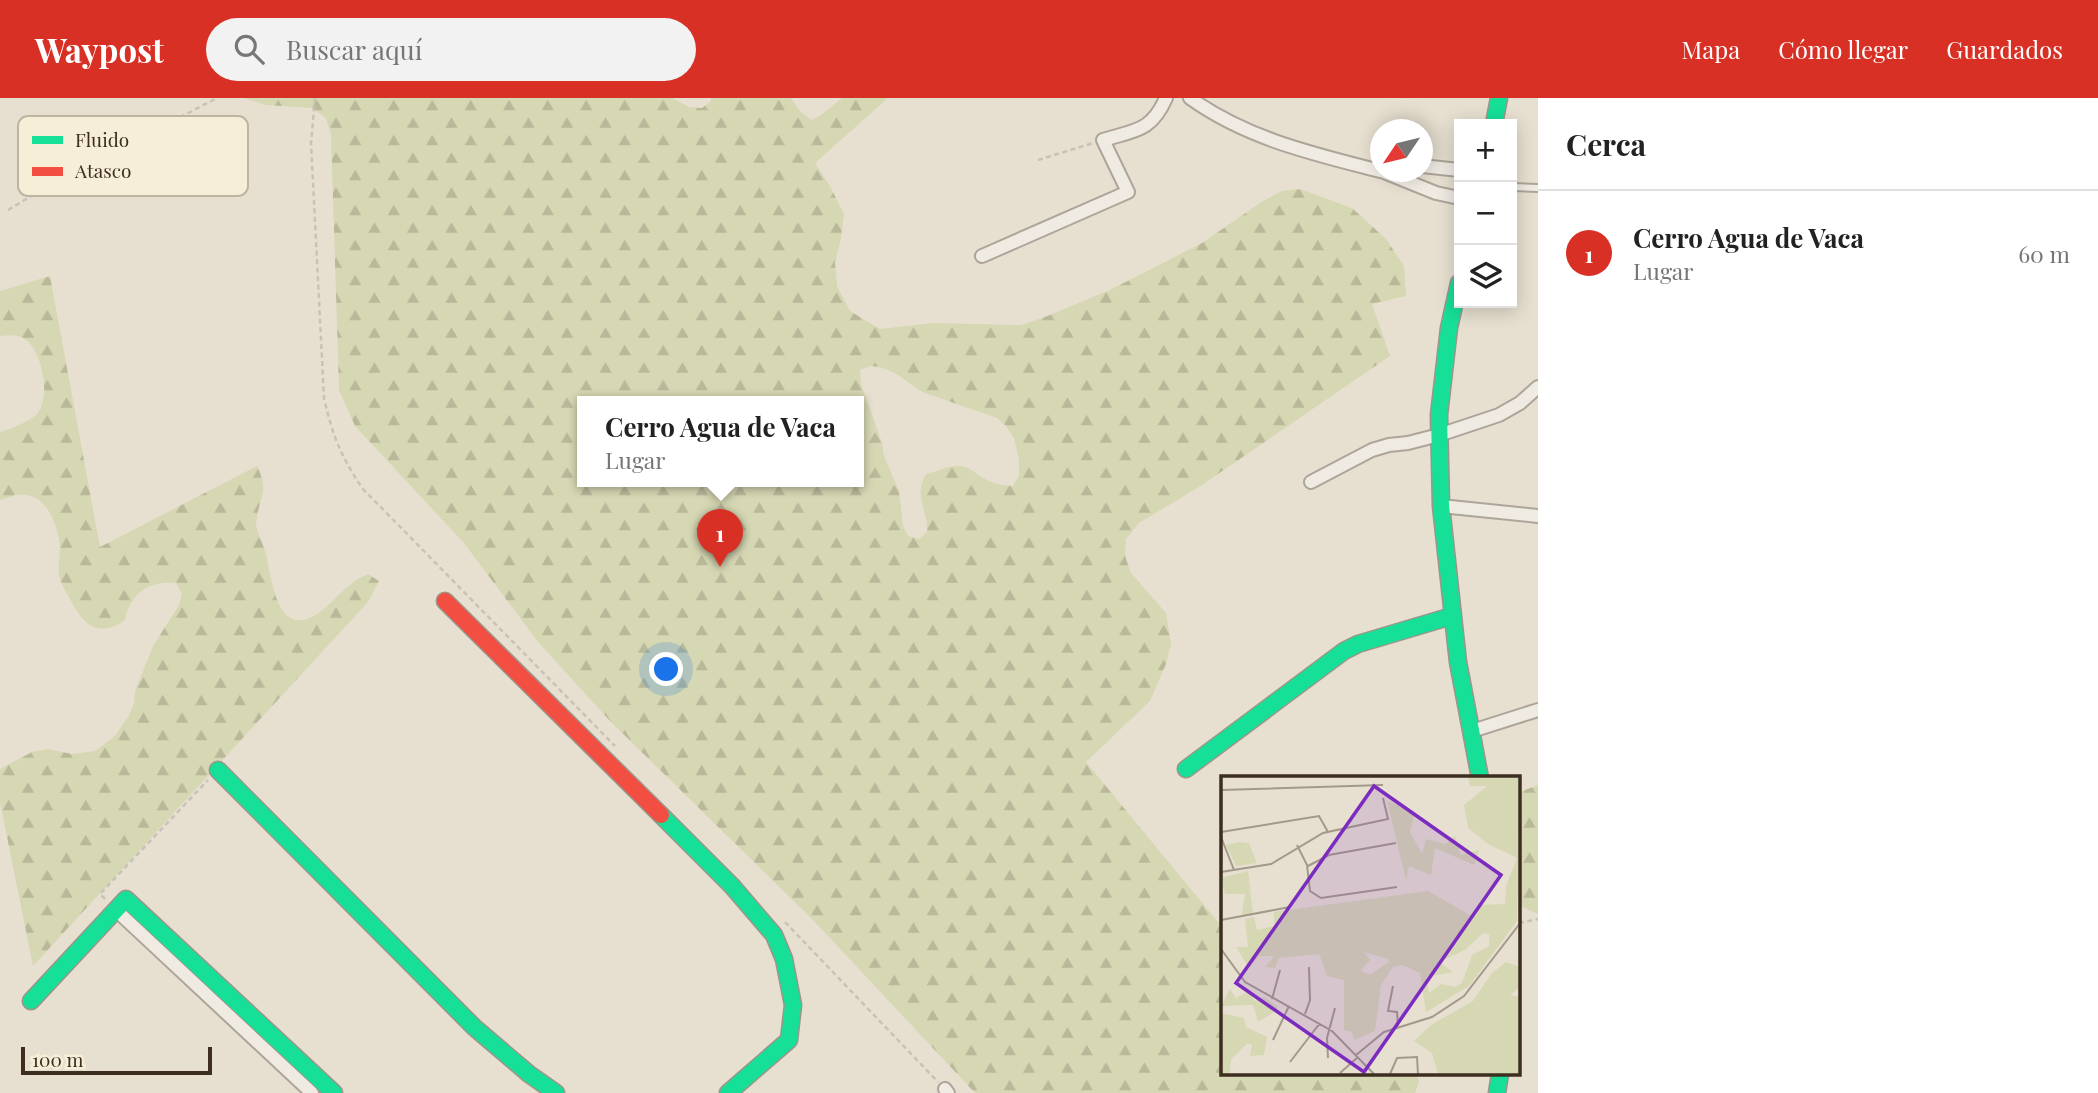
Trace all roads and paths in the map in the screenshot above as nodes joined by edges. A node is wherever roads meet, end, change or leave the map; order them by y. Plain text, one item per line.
1 (217, 98) edge
2 (315, 98) edge
3 (1166, 98) edge
4 (1190, 98) edge
5 (1499, 98) edge
6 (182, 116) edge
7 (1495, 119) edge
8 (1103, 140) junction
9 (1038, 160) dead end
10 (1433, 167) edge
11 (1370, 168) edge
12 (1454, 169) edge
13 (1409, 182) edge
14 (1517, 187) edge
15 (1538, 188) edge
16 (31, 196) edge
17 (1454, 197) edge
18 (8, 210) dead end
19 (982, 256) dead end
20 (1454, 308) edge
21 (1538, 387) edge
22 (1439, 435) junction
23 (1311, 482) dead end
24 (1441, 506) junction
25 (1538, 516) edge
26 (445, 601) dead end
27 (1452, 616) junction
28 (1538, 710) edge
29 (1472, 731) junction
30 (619, 750) dead end
31 (1186, 769) dead end
32 (218, 770) joint
33 (1480, 776) edge
34 (121, 905) junction
35 (1538, 919) edge
36 (783, 920) dead end
37 (1520, 923) edge
38 (31, 1001) dead end
39 (946, 1091) edge
40 (312, 1093) edge
41 (334, 1093) edge
42 (556, 1093) edge
43 (728, 1093) edge

1 - 6 path
2 - 30 path
3 - 8 street
4 - 11 street
5 - 7 street
8 - 9 path
8 - 19 street
10 - 12 street
13 - 17 street
14 - 15 lane
16 - 18 path
20 - 22 street
21 - 22 street
22 - 23 street
22 - 24 street
24 - 25 street
24 - 27 street
26 - 43 street
27 - 29 street
27 - 31 street
28 - 29 street
29 - 33 street
32 - 34 path
32 - 42 street
34 - 38 street
34 - 40 street
34 - 41 street
35 - 37 path
36 - 39 path

